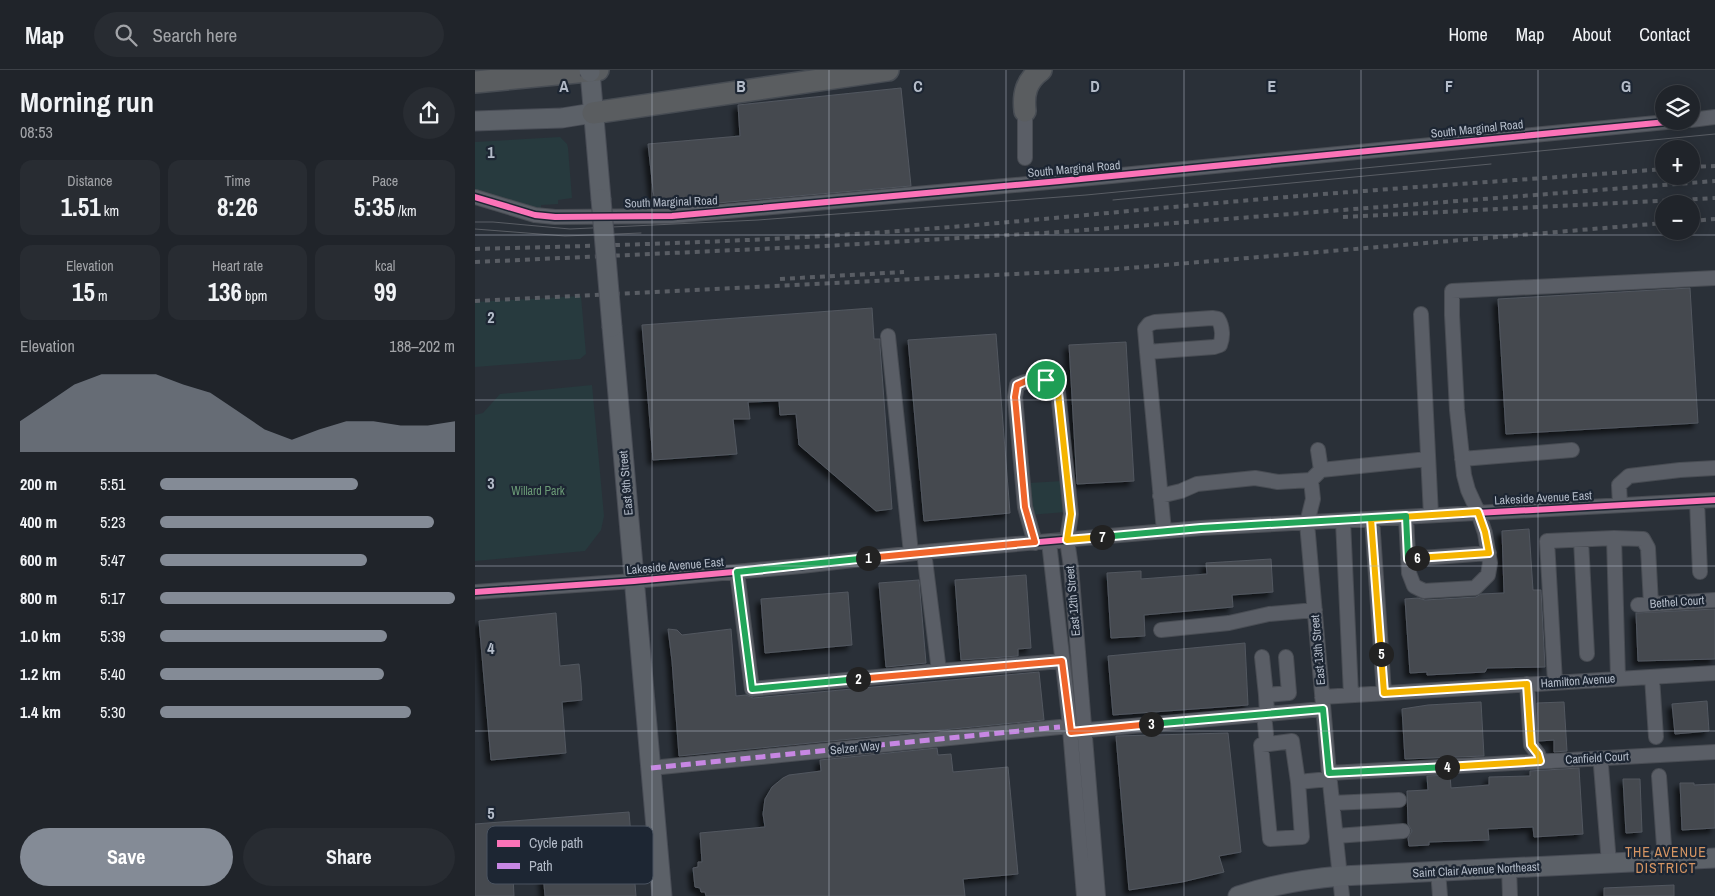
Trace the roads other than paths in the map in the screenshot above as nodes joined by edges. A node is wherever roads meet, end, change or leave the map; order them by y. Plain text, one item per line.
1 (888, 70) edge
2 (1041, 70) edge
3 (593, 75) edge
4 (475, 82) edge
5 (1025, 111) joint
6 (593, 113) junction
7 (1715, 118) edge
8 (1700, 119) edge
9 (475, 121) edge
10 (1655, 123) edge
11 (1025, 158) dead end
12 (475, 197) edge
13 (1715, 278) edge
14 (1421, 314) dead end
15 (888, 336) dead end
16 (1147, 352) junction
17 (1318, 450) dead end
18 (1572, 450) dead end
19 (1428, 459) junction
20 (1462, 459) junction
21 (1715, 468) edge
22 (1321, 470) junction
23 (1311, 480) junction
24 (1160, 496) junction
25 (1715, 500) edge
26 (1697, 501) junction
27 (1620, 505) junction
28 (1478, 512) junction
29 (1431, 515) junction
30 (1406, 516) junction
31 (1371, 519) junction
32 (1343, 521) junction
33 (1307, 523) junction
34 (1164, 532) junction
35 (1614, 538) junction
36 (1067, 540) junction
37 (1581, 540) junction
38 (1042, 542) junction
39 (918, 552) junction
40 (1489, 553) junction
41 (1408, 559) junction
42 (737, 572) junction
43 (1700, 572) dead end
44 (634, 581) junction
45 (475, 592) edge
46 (1715, 600) edge
47 (1315, 610) junction
48 (1161, 630) dead end
49 (1587, 654) dead end
50 (1263, 657) dead end
51 (1287, 657) dead end
52 (1062, 661) junction
53 (939, 671) junction
54 (1715, 674) edge
55 (1652, 677) junction
56 (1618, 678) junction
57 (1555, 682) junction
58 (1527, 684) junction
59 (1384, 693) junction
60 (1266, 695) junction
61 (1351, 695) junction
62 (1323, 703) junction
63 (1266, 714) junction
64 (1071, 730) junction
65 (1656, 738) dead end
66 (1267, 744) junction
67 (1715, 752) edge
68 (1540, 761) junction
69 (1601, 766) dead end
70 (651, 768) junction
71 (1329, 776) junction
72 (1659, 776) dead end
73 (1299, 782) junction
74 (1399, 800) dead end
75 (1332, 803) junction
76 (1403, 831) dead end
77 (1336, 836) junction
78 (1715, 858) edge
79 (1665, 860) junction
80 (1609, 863) junction
81 (1509, 868) junction
82 (1438, 871) junction
83 (1341, 876) junction
84 (662, 896) edge
85 (1084, 896) edge
86 (1098, 896) edge
87 (1239, 896) edge
88 (1342, 896) edge
89 (1440, 896) edge
90 (1510, 896) edge

1 - 6 highway
2 - 5 highway
3 - 4 highway
3 - 6 main road, East 9th Street
5 - 11 street
6 - 9 main road
6 - 44 main road, East 9th Street, bridge
7 - 8 street
10 - 12 street, South Marginal Road
13 - 20 street
14 - 19 street
15 - 39 street
16 - 16 street
16 - 24 street
17 - 22 street
18 - 20 street
19 - 22 street
19 - 29 street
20 - 28 street
21 - 27 street
22 - 23 street
23 - 24 street
23 - 33 street, East 13th Street
24 - 34 street
25 - 26 street, Lakeside Avenue East
26 - 27 street, Lakeside Avenue East
26 - 43 street
27 - 28 street, Lakeside Avenue East
28 - 29 street, Lakeside Avenue East
28 - 40 street
29 - 30 street, Lakeside Avenue East
30 - 31 street, Lakeside Avenue East
30 - 41 street
31 - 32 street, Lakeside Avenue East
31 - 59 street
32 - 33 street, Lakeside Avenue East
32 - 61 street
33 - 34 street, Lakeside Avenue East
33 - 47 street, East 13th Street
34 - 36 street, Lakeside Avenue East
35 - 37 street
35 - 46 street, Bethel Court
35 - 56 street
36 - 38 street, Lakeside Avenue East
36 - 38 street, East 12th Street
36 - 64 street, East 12th Street
37 - 49 street
37 - 57 street
38 - 39 street, Lakeside Avenue East
38 - 52 street, East 12th Street
39 - 42 street, Lakeside Avenue East
39 - 53 street
40 - 41 street
40 - 41 street
42 - 44 street, Lakeside Avenue East
42 - 53 street
44 - 45 street, Lakeside Avenue East
44 - 70 main road, East 9th Street
47 - 48 street
47 - 62 street, East 13th Street
50 - 60 street
51 - 60 street
52 - 53 street
52 - 64 street, East 12th Street
54 - 55 street, Hamilton Avenue
55 - 56 street, Hamilton Avenue
55 - 65 street
56 - 57 street, Hamilton Avenue
57 - 58 street, Hamilton Avenue
58 - 59 street, Hamilton Avenue
58 - 68 street
59 - 61 street, Hamilton Avenue
60 - 63 street
61 - 62 street, Hamilton Avenue
62 - 63 street, Hamilton Avenue
62 - 71 street, East 13th Street
63 - 64 street, Hamilton Avenue
63 - 66 street
64 - 70 street, Selzer Way
64 - 85 street, East 12th Street
64 - 86 street, East 12th Street
66 - 73 street
66 - 73 street
67 - 68 street, Canfield Court
68 - 71 street, Canfield Court
69 - 80 street
70 - 84 main road, East 9th Street
71 - 73 street, Canfield Court
71 - 75 street, East 13th Street
72 - 79 street
74 - 75 street
75 - 77 street, East 13th Street
76 - 77 street
77 - 83 street, East 13th Street
78 - 79 main road, Saint Clair Avenue Northeast
79 - 80 main road, Saint Clair Avenue Northeast
80 - 81 main road, Saint Clair Avenue Northeast
81 - 82 main road, Saint Clair Avenue Northeast
81 - 90 street
82 - 83 main road, Saint Clair Avenue Northeast
82 - 89 street
83 - 87 main road, Saint Clair Avenue Northeast
83 - 88 street, East 13th Street

